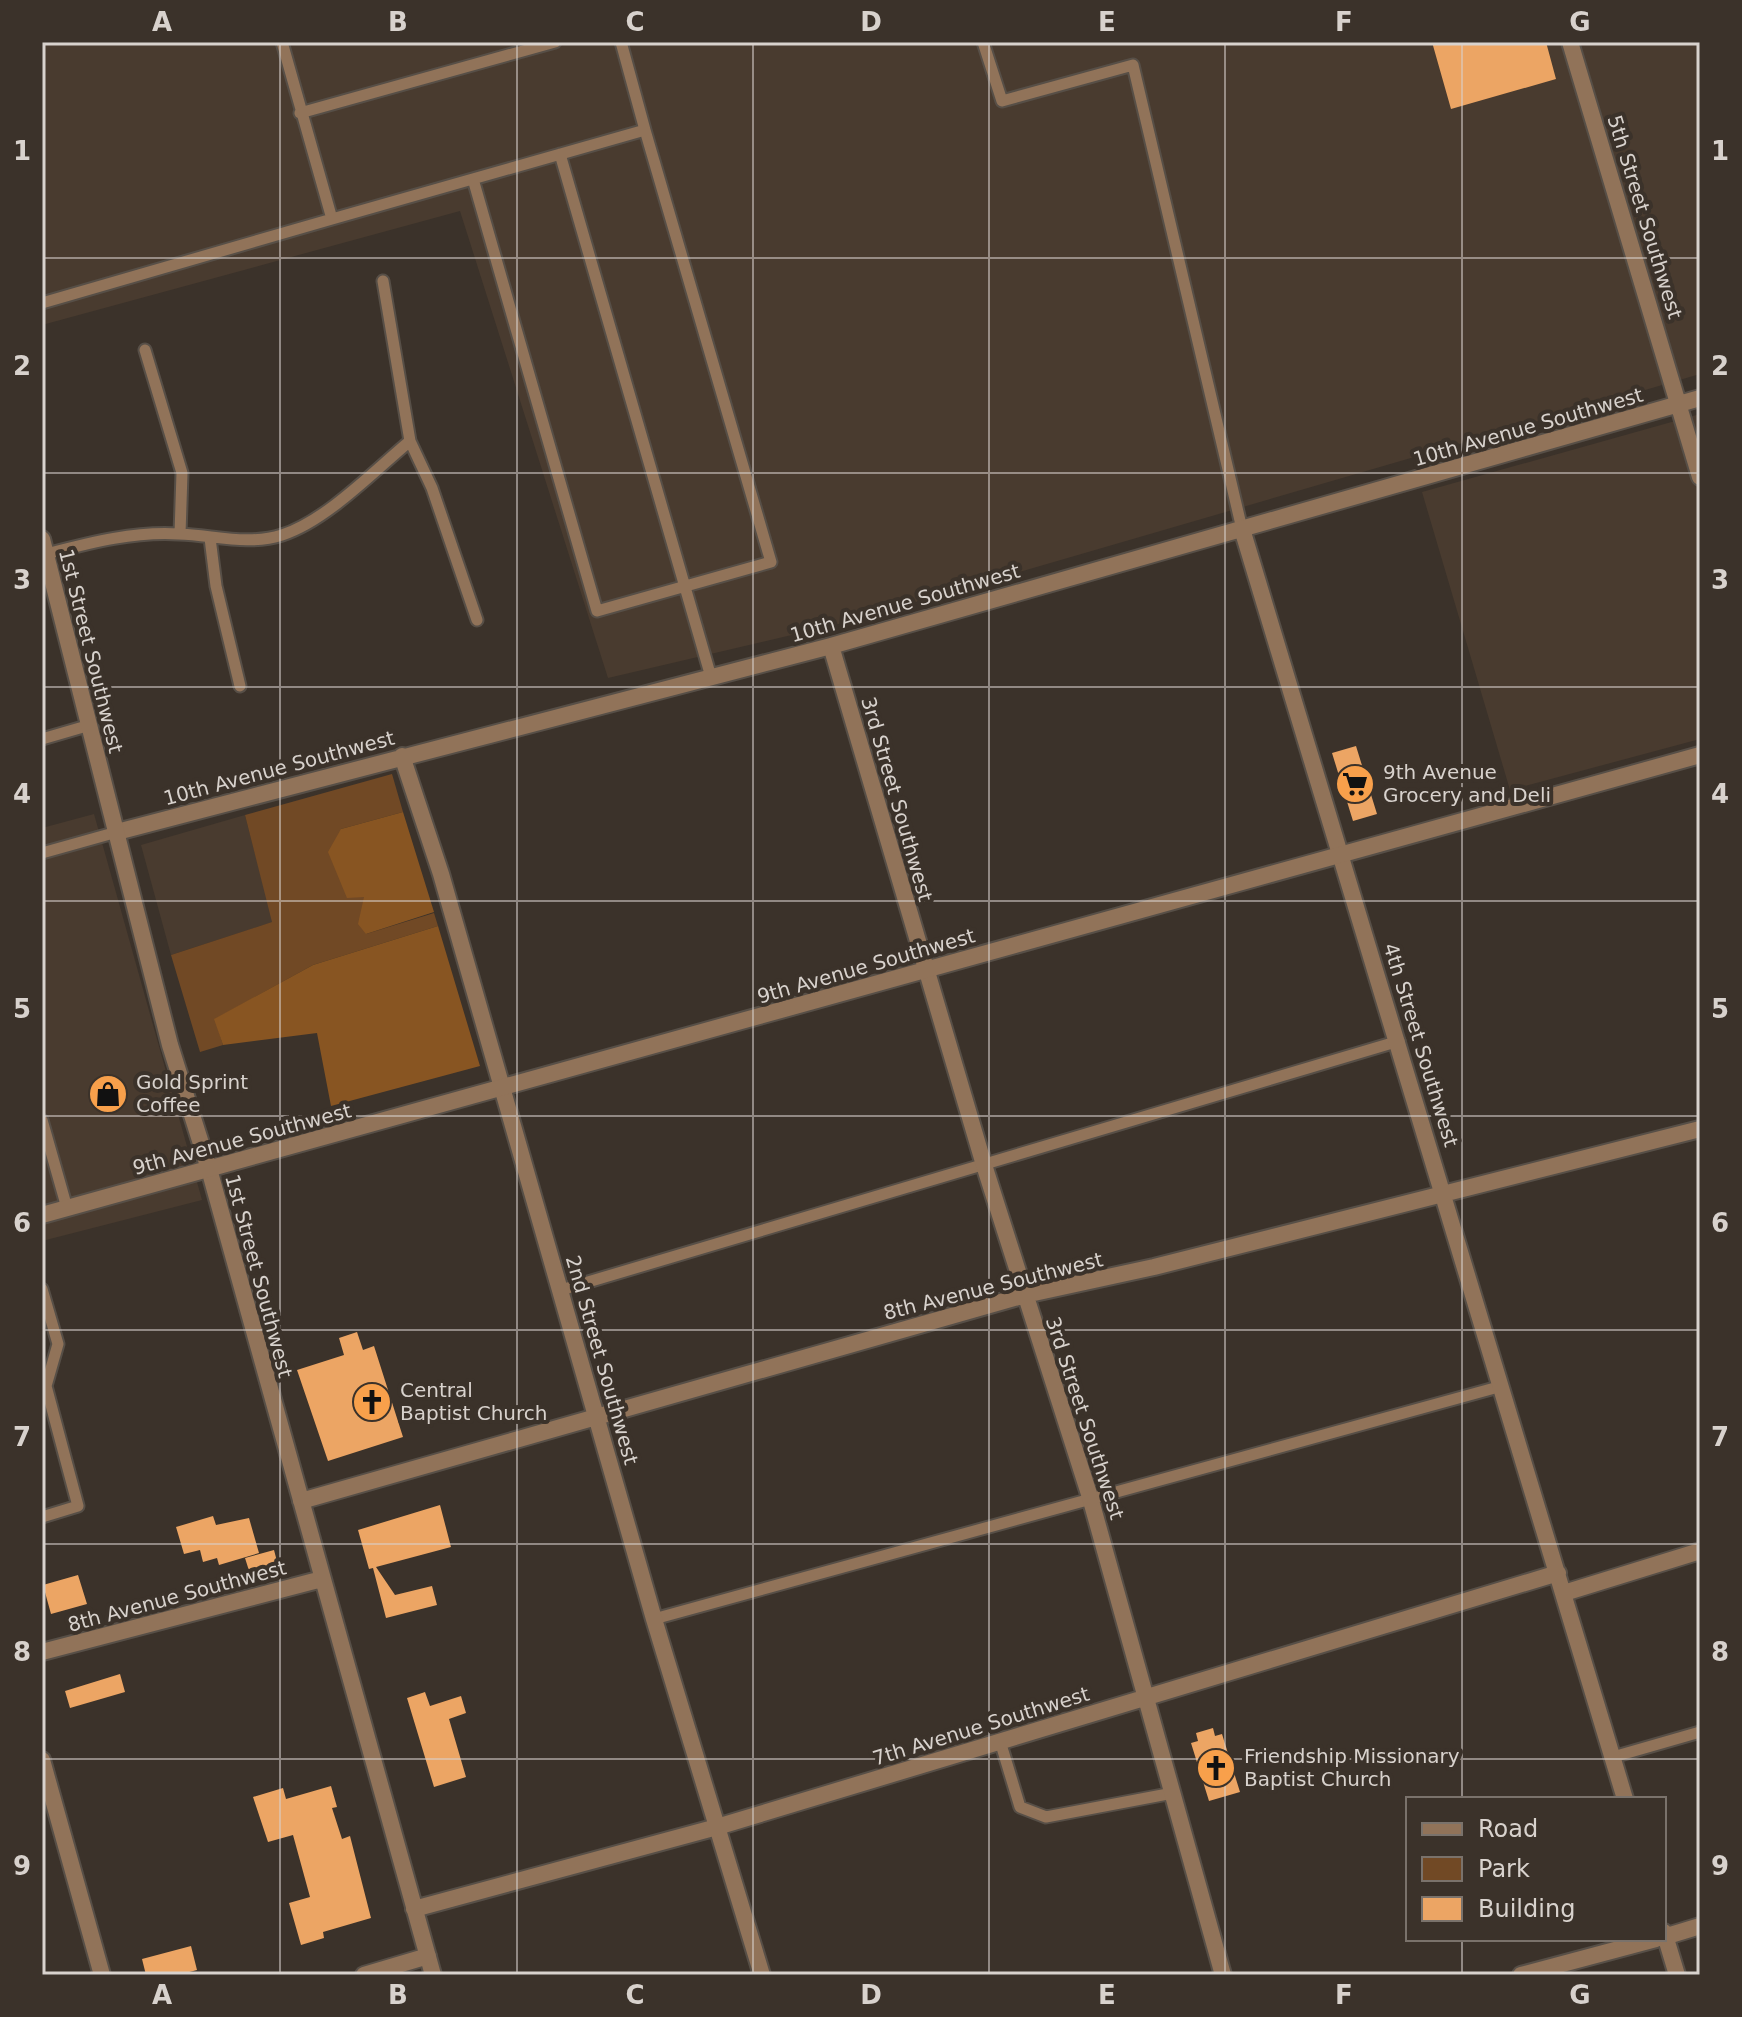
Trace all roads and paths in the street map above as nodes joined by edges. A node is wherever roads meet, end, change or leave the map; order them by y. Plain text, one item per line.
1 (282, 42) edge
2 (555, 42) edge
3 (621, 42) edge
4 (983, 42) edge
5 (1570, 42) edge
6 (300, 113) junction
7 (645, 130) junction
8 (560, 154) junction
9 (473, 179) junction
10 (332, 219) junction
11 (383, 281) dead end
12 (42, 303) edge
13 (145, 350) dead end
14 (1700, 398) edge
15 (1680, 404) junction
16 (410, 441) junction
17 (1700, 477) edge
18 (1242, 529) junction
19 (180, 534) junction
20 (210, 538) junction
21 (44, 547) edge
22 (48, 586) edge
23 (684, 586) junction
24 (477, 620) dead end
25 (831, 646) junction
26 (711, 677) junction
27 (240, 686) dead end
28 (90, 725) junction
29 (42, 739) edge
30 (1700, 755) edge
31 (402, 756) junction
32 (117, 832) junction
33 (42, 853) edge
34 (1341, 854) junction
35 (926, 970) junction
36 (1399, 1041) junction
37 (503, 1088) junction
38 (42, 1120) edge
39 (1700, 1129) edge
40 (45, 1140) edge
41 (984, 1165) junction
42 (209, 1169) junction
43 (1445, 1193) junction
44 (67, 1208) junction
45 (42, 1215) edge
46 (42, 1289) edge
47 (561, 1290) junction
48 (1025, 1295) junction
49 (1502, 1386) junction
50 (44, 1387) edge
51 (597, 1416) junction
52 (1090, 1497) junction
53 (301, 1501) junction
54 (42, 1517) edge
55 (1700, 1551) edge
56 (1558, 1573) junction
57 (322, 1579) junction
58 (1564, 1593) junction
59 (654, 1619) junction
60 (42, 1652) edge
61 (1148, 1696) junction
62 (1700, 1732) edge
63 (1000, 1741) junction
64 (1613, 1757) junction
65 (42, 1760) edge
66 (1173, 1793) junction
67 (1624, 1797) edge
68 (717, 1827) junction
69 (414, 1909) junction
70 (1700, 1926) edge
71 (1666, 1935) edge
72 (1644, 1941) edge
73 (1664, 1941) edge
74 (428, 1956) junction
75 (102, 1975) edge
76 (364, 1975) edge
77 (433, 1975) edge
78 (762, 1975) edge
79 (1223, 1975) edge
80 (1521, 1975) edge
81 (1677, 1975) edge

1 - 6 lane
2 - 6 lane
3 - 7 lane
4 - 18 lane
5 - 15 street, 5th Street Southwest
6 - 10 lane
7 - 8 lane
7 - 23 lane
8 - 9 lane
8 - 23 lane
9 - 10 lane
9 - 23 lane
10 - 12 lane
11 - 16 lane
13 - 19 lane
14 - 15 street, 10th Avenue Southwest
15 - 17 street, 5th Street Southwest
15 - 18 street, 10th Avenue Southwest
16 - 20 lane
16 - 24 lane
18 - 25 street, 10th Avenue Southwest
18 - 34 street, 4th Street Southwest
19 - 20 lane
19 - 21 lane
20 - 27 lane
21 - 22 street, 1st Street Southwest
22 - 28 street, 1st Street Southwest
23 - 26 lane
25 - 26 street, 10th Avenue Southwest
25 - 35 street, 3rd Street Southwest
26 - 31 street, 10th Avenue Southwest
28 - 29 lane
28 - 32 street, 1st Street Southwest
30 - 34 street, 9th Avenue Southwest
31 - 32 street, 10th Avenue Southwest
31 - 37 street, 2nd Street Southwest
32 - 33 lane
32 - 42 street, 1st Street Southwest
34 - 35 street, 9th Avenue Southwest
34 - 36 street, 4th Street Southwest
35 - 37 street, 9th Avenue Southwest
35 - 41 street, 3rd Street Southwest
36 - 41 lane
36 - 43 street, 4th Street Southwest
37 - 42 street, 9th Avenue Southwest
37 - 47 street, 2nd Street Southwest
38 - 40 lane
39 - 43 street, 8th Avenue Southwest
40 - 44 lane
41 - 47 lane
41 - 48 street, 3rd Street Southwest
42 - 44 street, 9th Avenue Southwest
42 - 53 street, 1st Street Southwest
43 - 48 street, 8th Avenue Southwest
43 - 49 street, 4th Street Southwest
44 - 45 street, 9th Avenue Southwest
46 - 50 lane
47 - 51 street, 2nd Street Southwest
48 - 51 street, 8th Avenue Southwest
48 - 52 street, 3rd Street Southwest
49 - 52 lane
49 - 56 street, 4th Street Southwest
50 - 54 lane
51 - 53 street, 8th Avenue Southwest
51 - 59 street, 2nd Street Southwest
52 - 59 lane
52 - 61 street, 3rd Street Southwest
53 - 57 street, 1st Street Southwest
55 - 58 street
56 - 58 street, 4th Street Southwest
56 - 61 street, 7th Avenue Southwest
57 - 60 street, 8th Avenue Southwest
57 - 69 street, 1st Street Southwest
58 - 64 street
59 - 68 street, 2nd Street Southwest
61 - 63 street, 7th Avenue Southwest
61 - 66 street, 3rd Street Southwest
62 - 64 lane
63 - 66 lane
63 - 68 street, 7th Avenue Southwest
64 - 67 street
65 - 75 street
66 - 79 street, 3rd Street Southwest
68 - 69 street, 7th Avenue Southwest
68 - 78 street, 2nd Street Southwest
69 - 74 street, 1st Street Southwest
70 - 71 street
72 - 80 street
73 - 81 street
74 - 76 street
74 - 77 street, 1st Street Southwest

